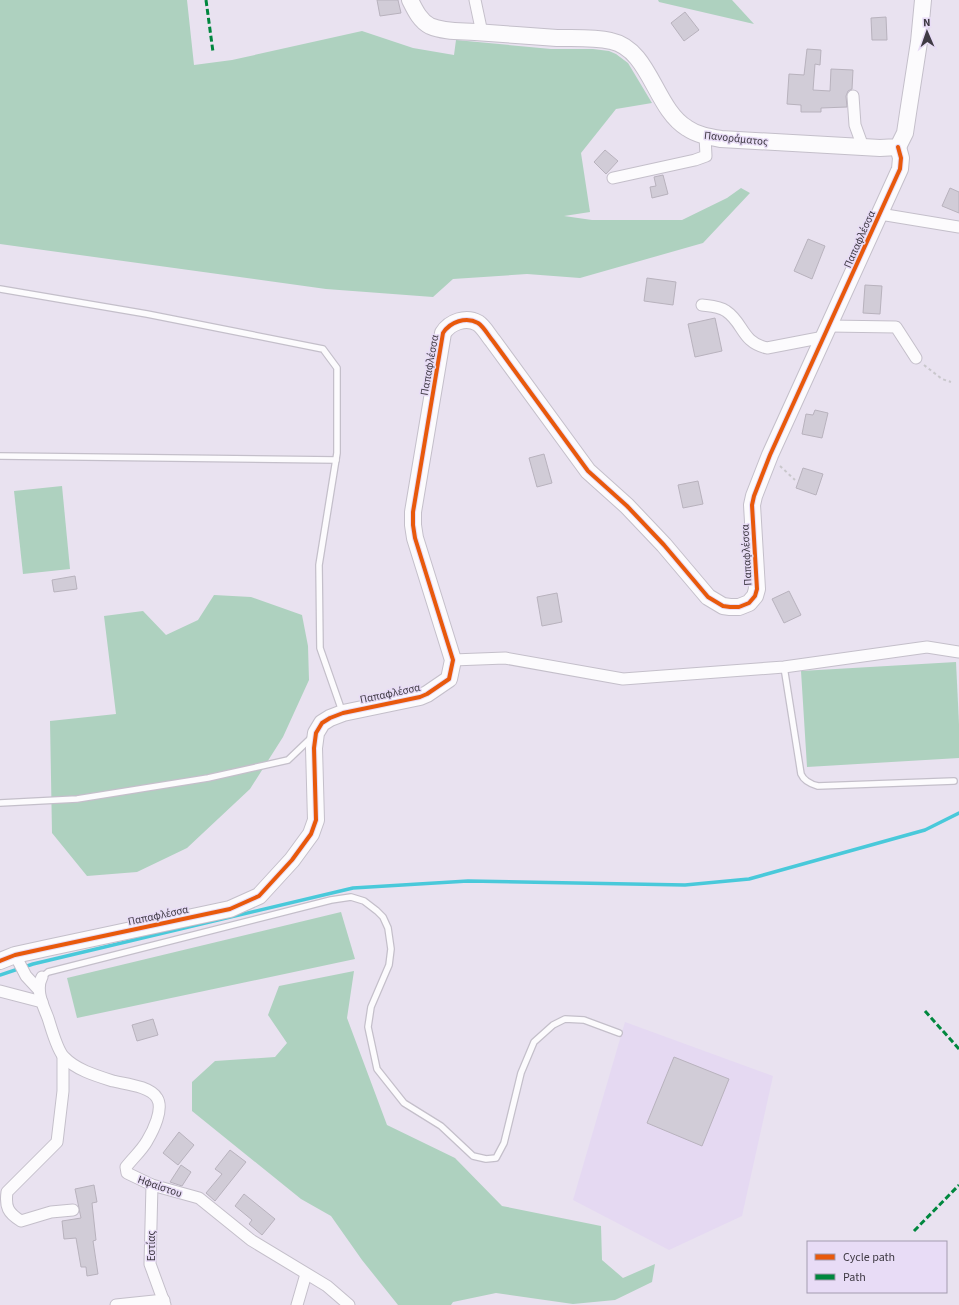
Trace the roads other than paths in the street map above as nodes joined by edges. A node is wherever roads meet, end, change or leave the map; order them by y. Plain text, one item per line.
1 (410, 0) edge
2 (475, 0) edge
3 (923, 0) edge
4 (482, 33) junction
5 (853, 96) dead end
6 (705, 136) junction
7 (898, 146) junction
8 (863, 147) junction
9 (613, 178) dead end
10 (880, 214) junction
11 (959, 227) edge
12 (0, 289) edge
13 (702, 305) dead end
14 (827, 332) junction
15 (916, 358) road end
16 (0, 456) edge
17 (336, 460) junction
18 (959, 652) edge
19 (453, 660) junction
20 (784, 667) junction
21 (343, 713) junction
22 (316, 733) junction
23 (954, 782) dead end
24 (0, 803) edge
25 (17, 958) junction
26 (0, 961) edge
27 (42, 977) joint
28 (39, 990) junction
29 (0, 991) edge
30 (42, 1002) junction
31 (619, 1033) dead end
32 (63, 1057) junction
33 (152, 1185) junction
34 (73, 1210) dead end
35 (306, 1274) junction
36 (164, 1303) edge
37 (116, 1305) edge
38 (297, 1305) edge
39 (349, 1305) edge

1 - 4 street, Πανοράματος
2 - 4 street
3 - 7 street
4 - 6 street, Πανοράματος
5 - 8 street
6 - 8 street, Πανοράματος
6 - 9 street
7 - 8 street, Πανοράματος
7 - 10 street, Παπαφλέσσα
10 - 11 street
10 - 14 street, Παπαφλέσσα
12 - 17 lane
13 - 14 street
14 - 15 street
14 - 19 street, Παπαφλέσσα
16 - 17 lane
17 - 21 lane
18 - 20 street
19 - 20 street
19 - 21 street, Παπαφλέσσα
20 - 23 lane
21 - 22 street, Παπαφλέσσα
22 - 24 lane
22 - 25 street, Παπαφλέσσα
25 - 26 street, Παπαφλέσσα
25 - 28 street
27 - 28 street
27 - 31 lane
28 - 30 street
29 - 30 street
30 - 32 street
32 - 33 street, Ηφαίστου
32 - 34 street
33 - 35 street, Ηφαίστου
33 - 36 street, Εστίας
35 - 38 street
35 - 39 street, Ηφαίστου
36 - 37 street

